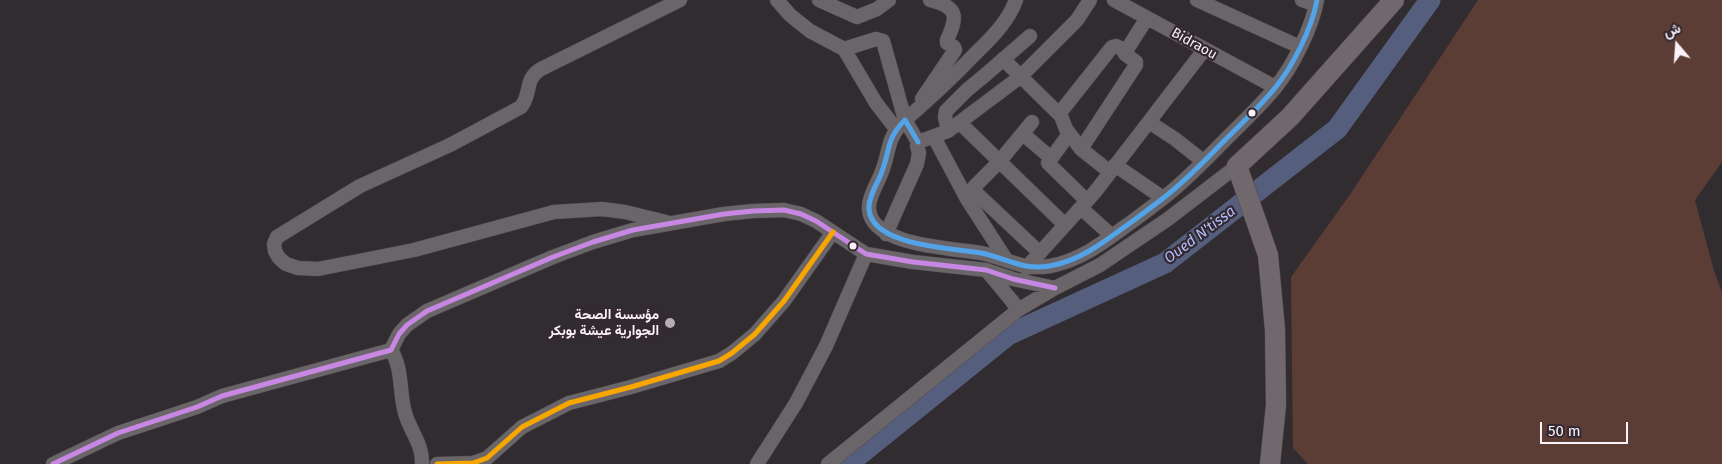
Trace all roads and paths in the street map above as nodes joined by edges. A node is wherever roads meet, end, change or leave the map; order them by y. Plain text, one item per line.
1 (680, 0) edge
2 (778, 0) edge
3 (819, 0) edge
4 (889, 0) edge
5 (930, 0) edge
6 (1016, 0) edge
7 (1090, 0) edge
8 (1114, 0) edge
9 (1197, 0) edge
10 (1302, 0) edge
11 (1394, 0) edge
12 (1317, 2) edge
13 (1147, 18) junction
14 (1030, 36) dead end
15 (1300, 47) junction
16 (844, 49) junction
17 (1204, 50) junction
18 (1126, 51) junction
19 (1004, 59) junction
20 (1020, 77) junction
21 (1276, 87) junction
22 (921, 106) junction
23 (1058, 114) junction
24 (1032, 122) dead end
25 (1148, 122) junction
26 (901, 124) junction
27 (954, 127) junction
28 (1023, 134) junction
29 (1069, 134) junction
30 (934, 137) junction
31 (918, 142) junction
32 (1081, 149) junction
33 (1051, 158) junction
34 (1203, 161) junction
35 (999, 162) junction
36 (1237, 166) junction
37 (1113, 169) junction
38 (1164, 198) junction
39 (1084, 205) junction
40 (669, 223) junction
41 (1065, 225) junction
42 (833, 232) junction
43 (886, 234) junction
44 (1112, 236) junction
45 (866, 254) junction
46 (1040, 254) junction
47 (1007, 261) junction
48 (1026, 268) junction
49 (986, 270) junction
50 (1055, 288) junction
51 (1018, 310) junction
52 (391, 350) junction
53 (462, 463) edge
54 (53, 464) edge
55 (422, 464) edge
56 (437, 464) edge
57 (757, 464) edge
58 (828, 464) edge
59 (1270, 464) edge

1 - 40 street
2 - 16 street
3 - 4 street
5 - 22 street
6 - 22 street
7 - 20 street
8 - 13 street, Bidraou
9 - 15 street
10 - 12 street
11 - 36 main road
12 - 15 street
13 - 17 street, Bidraou
13 - 18 street
14 - 19 street
15 - 21 street
16 - 26 street
16 - 26 street
17 - 21 street, Bidraou
17 - 25 street
18 - 23 street
18 - 32 street
19 - 20 street
19 - 27 street
20 - 23 street
20 - 27 street
21 - 34 street
22 - 26 street
23 - 29 street
24 - 28 street
25 - 34 street
25 - 37 street
26 - 31 street
26 - 43 street
27 - 30 street
27 - 35 street
28 - 33 street
28 - 35 street
29 - 32 street
29 - 33 street
30 - 31 street
30 - 47 street
31 - 43 street
32 - 37 street
33 - 39 street
34 - 38 street
35 - 41 street
35 - 46 street
36 - 50 street
36 - 59 main road
37 - 38 street
37 - 39 street
38 - 44 street
39 - 41 street
39 - 44 street
40 - 42 street
40 - 52 street
41 - 46 street
42 - 45 street
42 - 53 street
43 - 47 street
44 - 48 street
45 - 49 street
45 - 57 street
46 - 48 street
47 - 48 street
49 - 50 street
49 - 51 street
50 - 51 street
51 - 58 street
52 - 54 street
52 - 55 street
53 - 56 street

